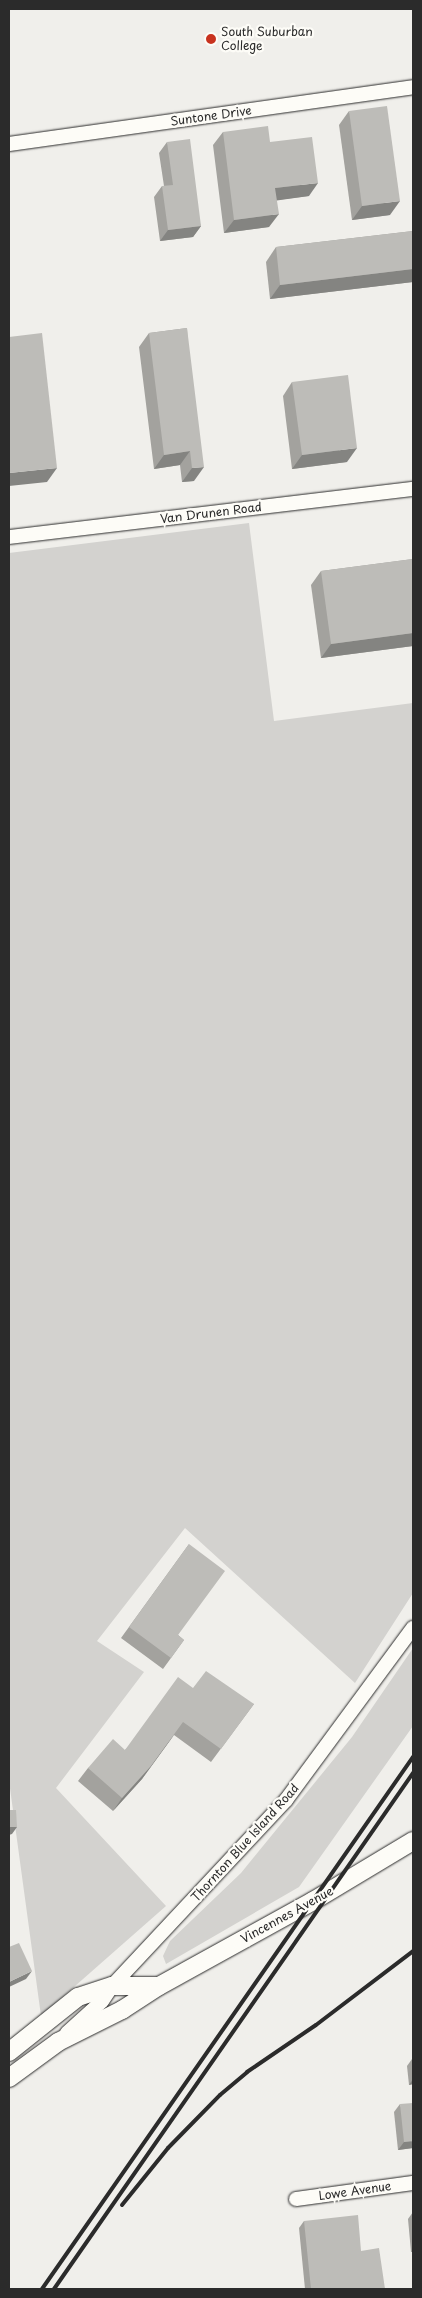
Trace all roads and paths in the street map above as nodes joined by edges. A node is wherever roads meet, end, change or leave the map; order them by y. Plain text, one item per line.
1 (413, 87) edge
2 (9, 144) edge
3 (413, 489) edge
4 (9, 537) edge
5 (413, 1628) edge
6 (413, 1841) edge
7 (112, 1986) junction
8 (159, 1986) junction
9 (58, 2042) junction
10 (9, 2052) edge
11 (9, 2078) edge
12 (413, 2183) edge
13 (296, 2199) dead end

1 - 2 street, Suntone Drive
3 - 4 street, Van Drunen Road
5 - 7 street, Thornton Blue Island Road
6 - 8 street, Vincennes Avenue
7 - 8 street, Vincennes Avenue
7 - 9 street, Thornton Blue Island Road
7 - 10 street, Vincennes Avenue
8 - 9 street, Vincennes Avenue
9 - 11 street, Vincennes Avenue
12 - 13 street, Lowe Avenue

